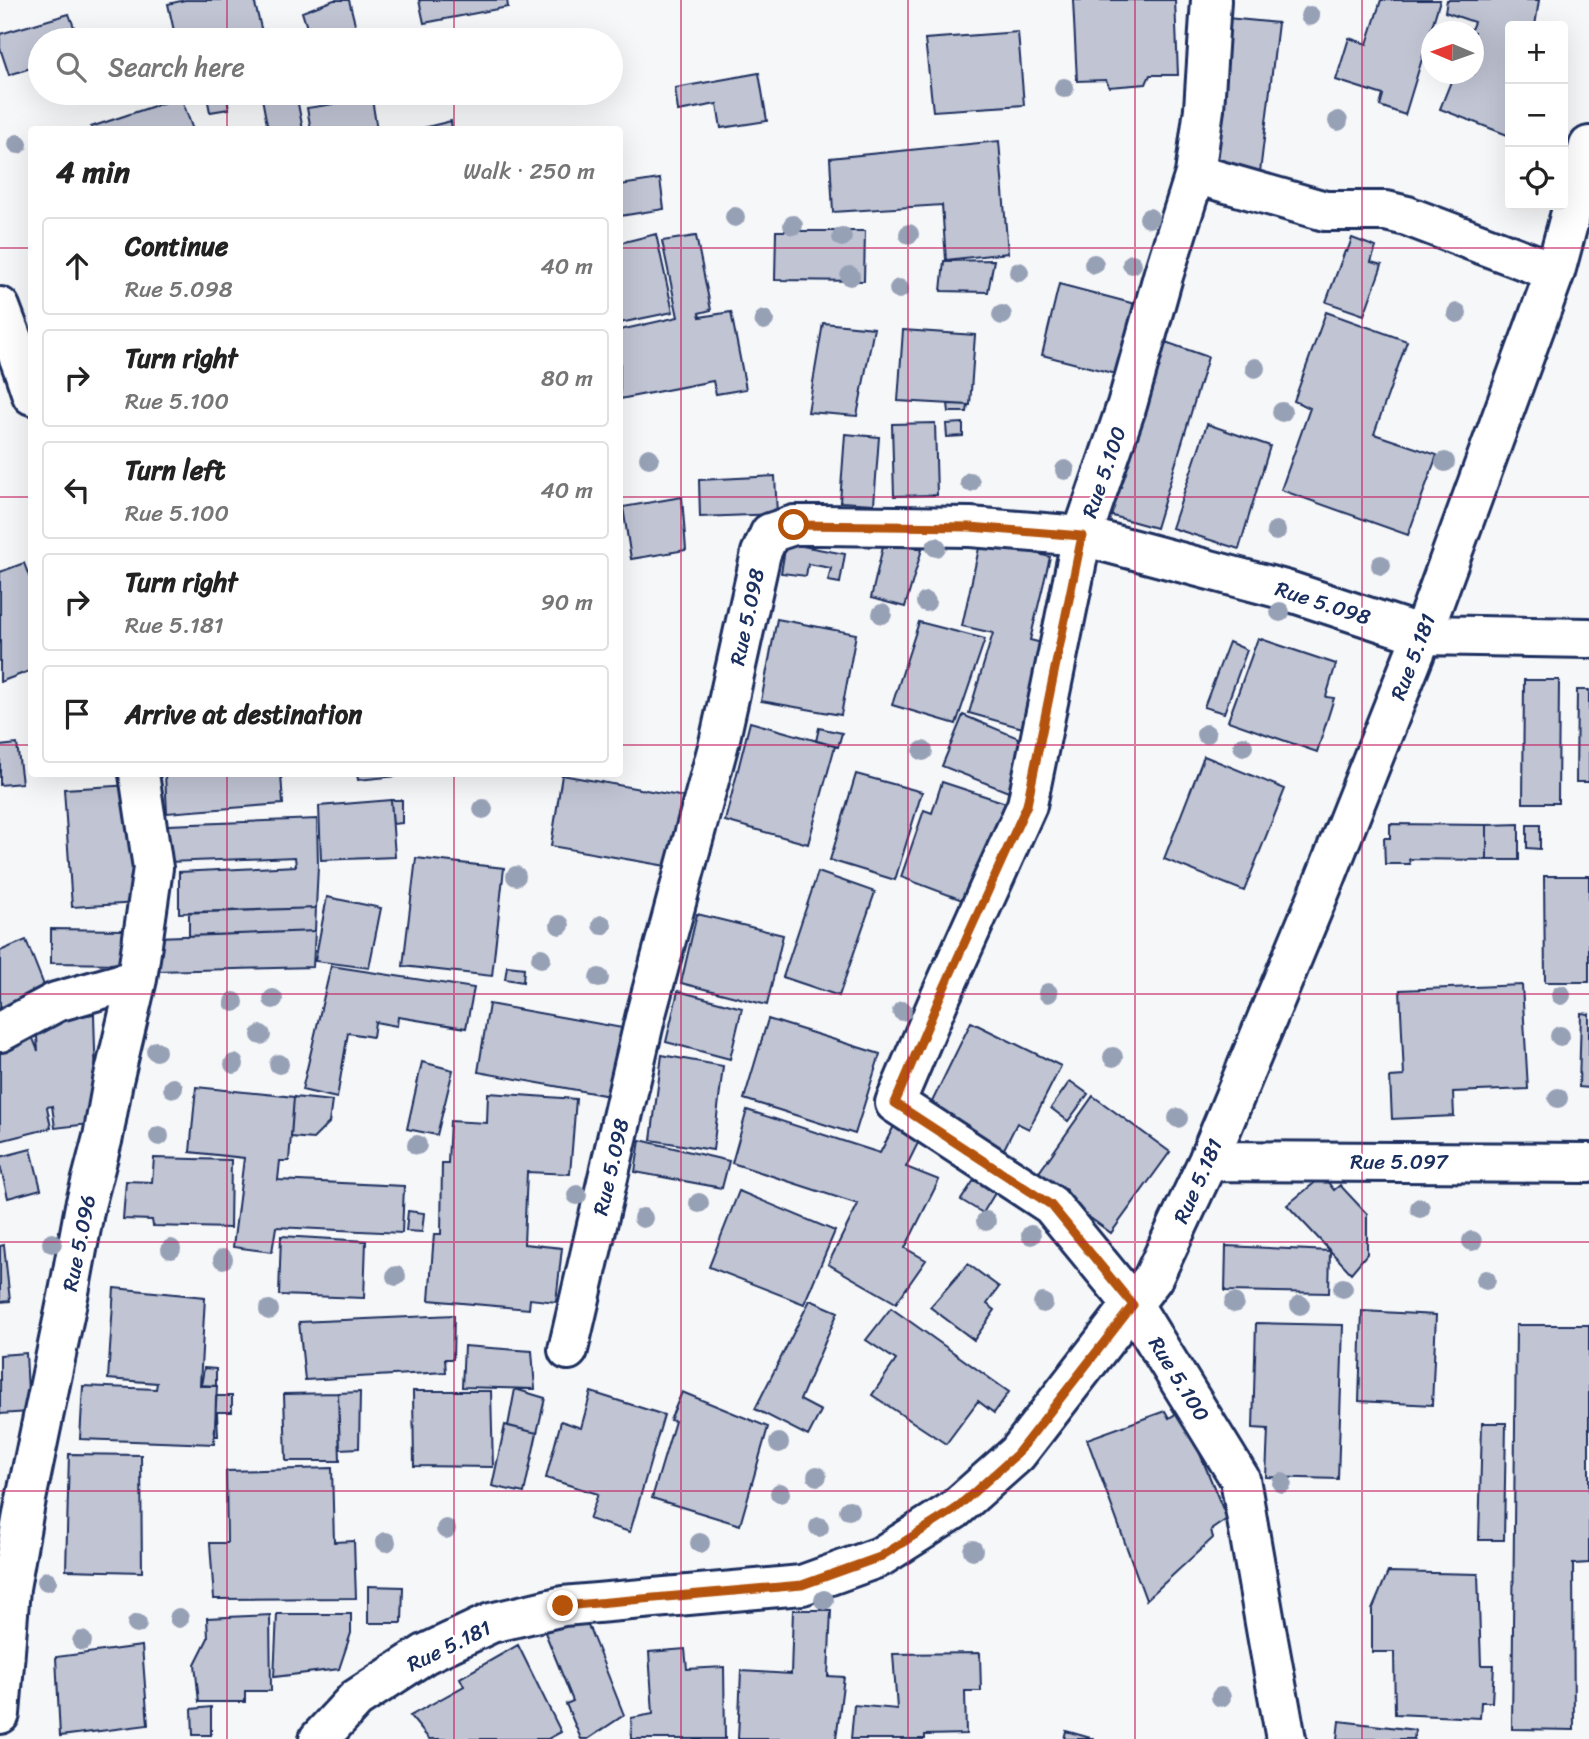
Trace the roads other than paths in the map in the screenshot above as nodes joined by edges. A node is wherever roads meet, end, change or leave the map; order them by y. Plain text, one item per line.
1 (1211, 0) edge
2 (1589, 146) edge
3 (1195, 174) junction
4 (1555, 272) junction
5 (0, 307) edge
6 (28, 383) edge
7 (1082, 536) junction
8 (1422, 635) junction
9 (1589, 638) edge
10 (139, 777) edge
11 (137, 979) junction
12 (0, 1032) edge
13 (1208, 1161) junction
14 (1589, 1163) edge
15 (1133, 1305) junction
16 (568, 1350) dead end
17 (0, 1714) edge
18 (318, 1739) edge
19 (1286, 1739) edge

1 - 3 street, Rue 5.100
2 - 4 street, Rue 5.181
3 - 4 street
3 - 7 street, Rue 5.100
4 - 8 street, Rue 5.181
5 - 6 street
7 - 8 street, Rue 5.098
7 - 15 street, Rue 5.100
7 - 16 street, Rue 5.098
8 - 9 street, Rue 5.098
8 - 13 street, Rue 5.181
10 - 11 street, Rue 5.096
11 - 12 street
11 - 17 street, Rue 5.096
13 - 14 street, Rue 5.097
13 - 15 street, Rue 5.181
15 - 18 street, Rue 5.181
15 - 19 street, Rue 5.100

